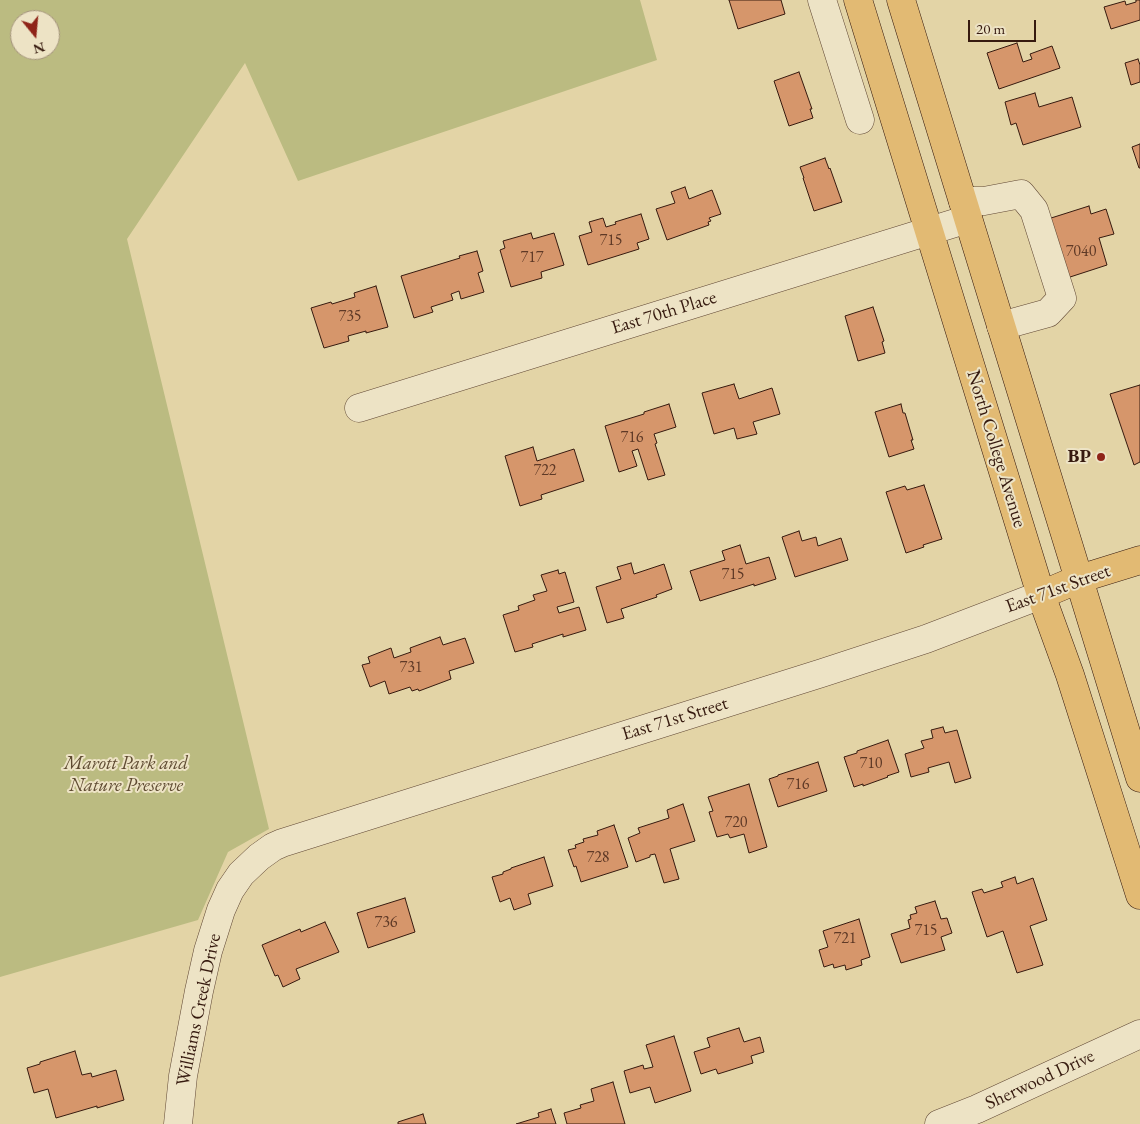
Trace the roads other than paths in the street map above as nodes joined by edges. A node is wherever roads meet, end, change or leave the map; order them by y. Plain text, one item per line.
1 (822, 0) edge
2 (858, 0) edge
3 (901, 0) edge
4 (860, 120) dead end
5 (965, 210) junction
6 (929, 231) junction
7 (1001, 326) junction
8 (359, 408) dead end
9 (1140, 560) edge
10 (1078, 579) junction
11 (1041, 595) junction
12 (1140, 778) edge
13 (1140, 895) edge
14 (227, 898) joint
15 (1140, 1034) edge
16 (178, 1124) edge
17 (939, 1124) edge

1 - 4 street
2 - 6 main road, North College Avenue
3 - 5 main road
5 - 6 street, East 70th Place
5 - 7 main road
5 - 7 street, East 70th Place
6 - 8 street, East 70th Place
6 - 11 main road, North College Avenue
7 - 10 main road
9 - 10 main road, East 71st Street
10 - 11 main road, East 71st Street
10 - 12 main road
11 - 13 main road, North College Avenue
11 - 14 street, East 71st Street
14 - 16 street, Williams Creek Drive
15 - 17 street, Sherwood Drive

